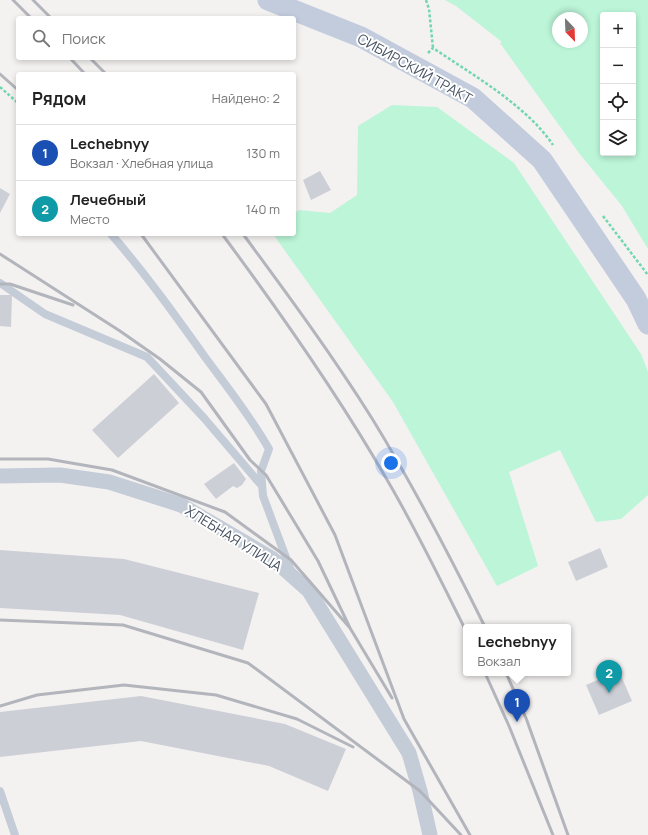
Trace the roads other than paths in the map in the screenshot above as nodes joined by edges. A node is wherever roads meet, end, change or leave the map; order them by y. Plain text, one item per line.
1 (268, 0) edge
2 (113, 236) edge
3 (0, 283) edge
4 (648, 324) edge
5 (0, 476) edge
6 (262, 486) junction
7 (292, 576) junction
8 (0, 791) edge
9 (16, 835) edge
10 (430, 835) edge

1 - 4 main road, СИБИРСКИЙ ТРАКТ
2 - 6 lane
3 - 6 lane
5 - 7 street, ХЛЕБНАЯ УЛИЦА
6 - 7 lane
7 - 10 street, ХЛЕБНАЯ УЛИЦА
8 - 9 lane

